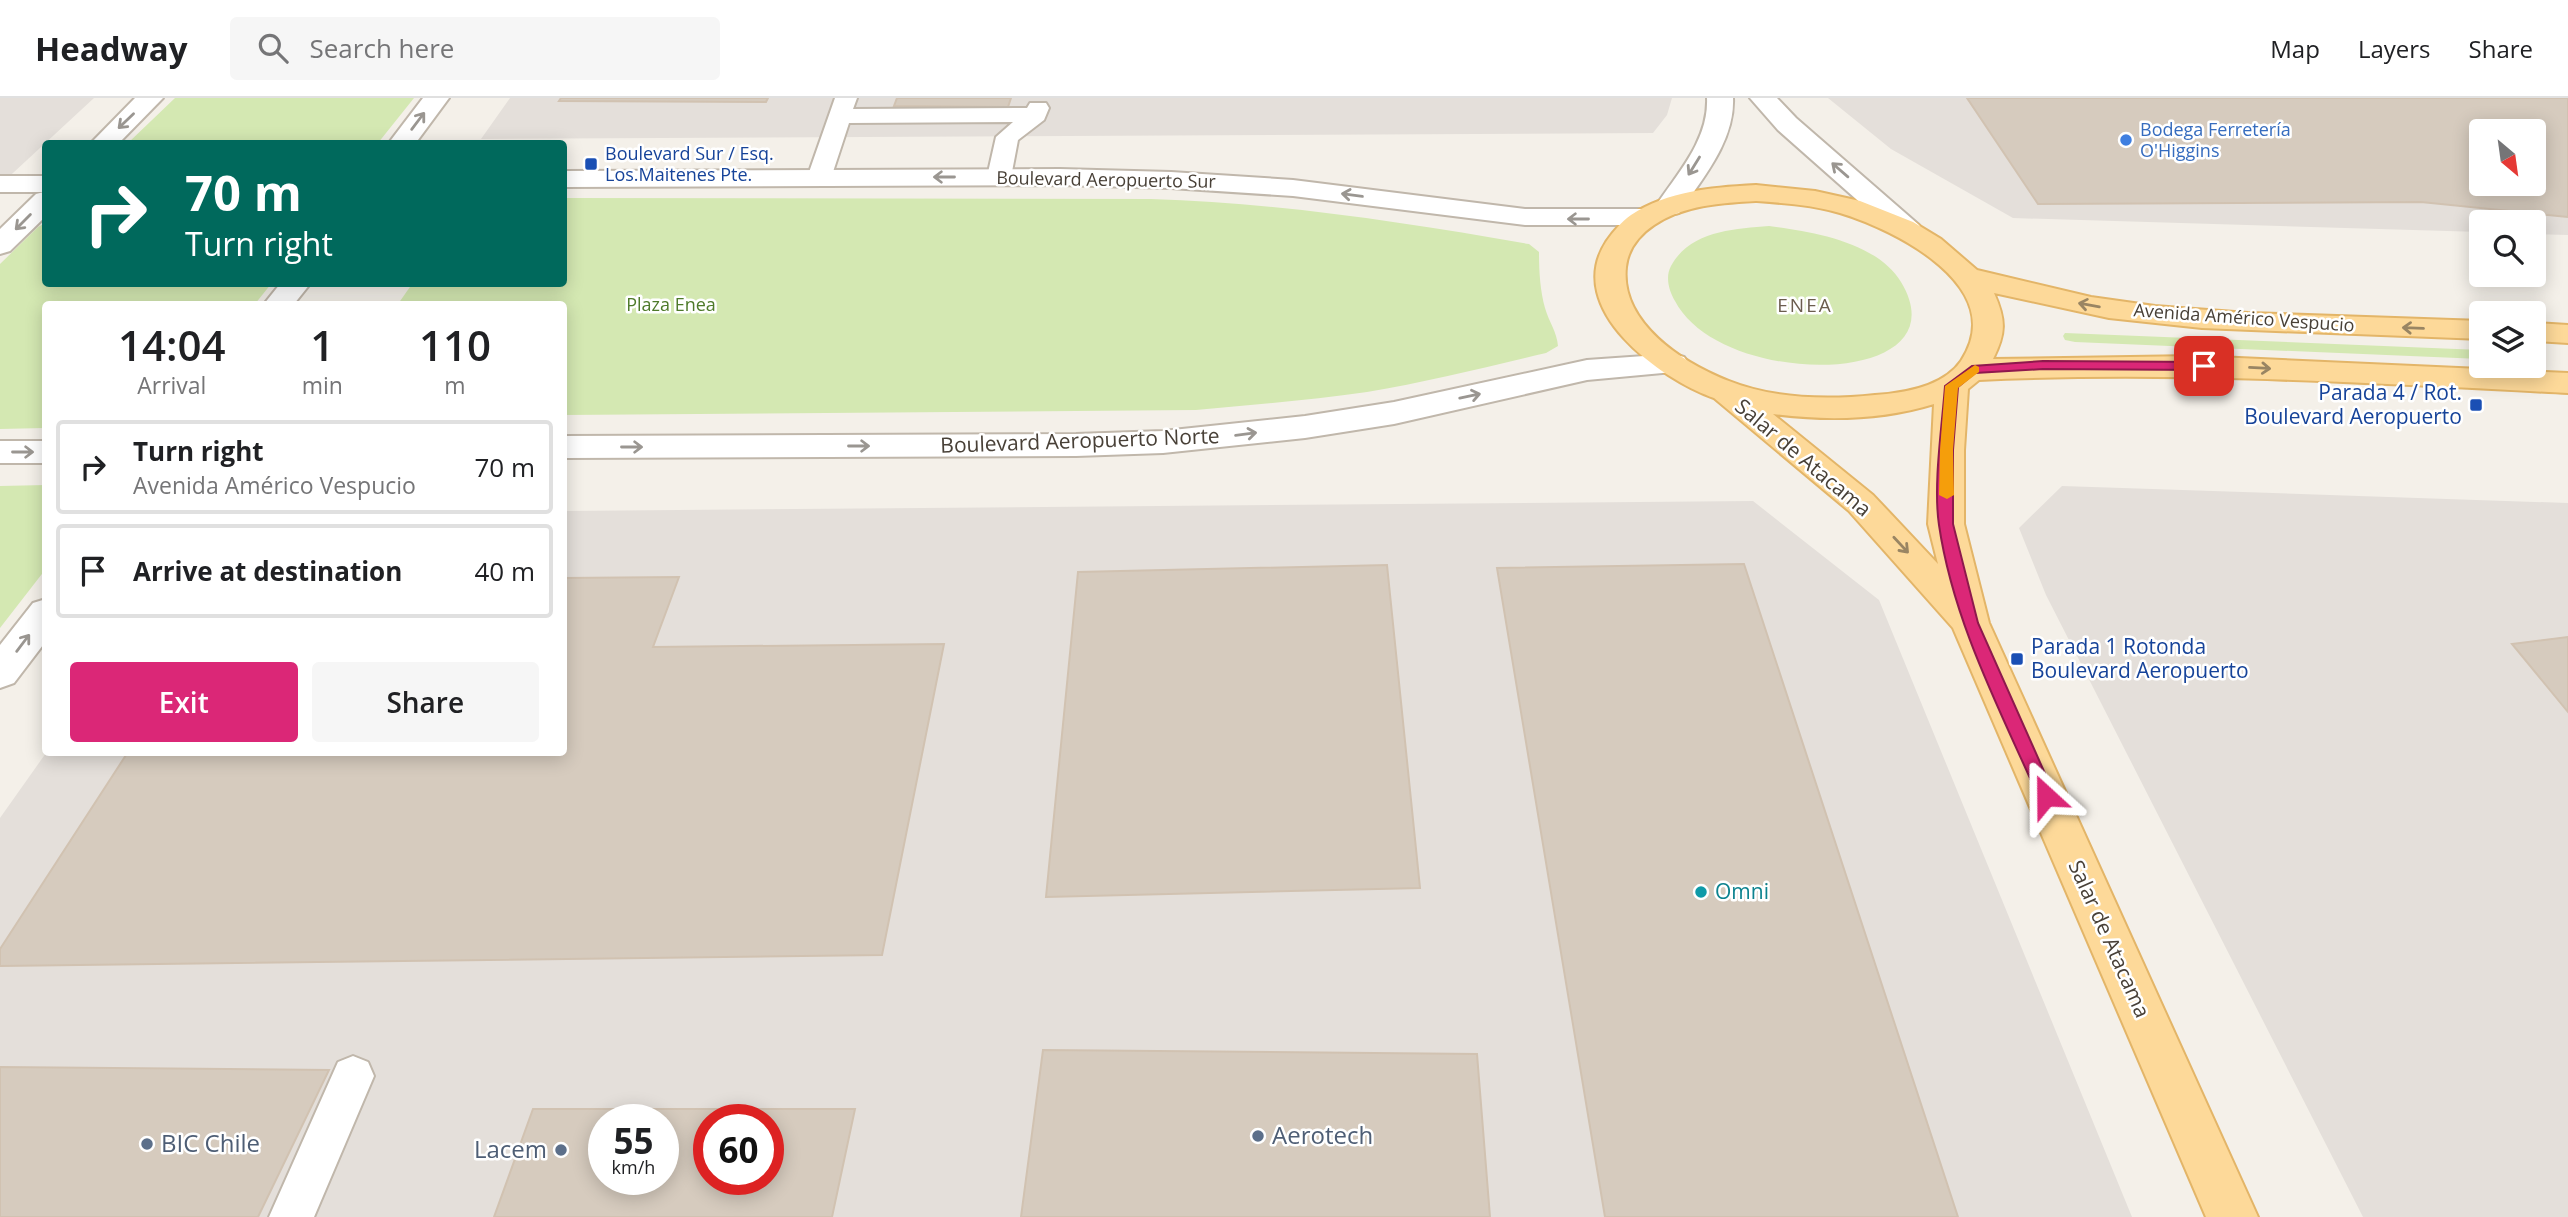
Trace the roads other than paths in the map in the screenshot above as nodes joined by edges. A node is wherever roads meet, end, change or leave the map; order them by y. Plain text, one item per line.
1 (150, 98) edge
2 (436, 98) edge
3 (1720, 98) edge
4 (1763, 98) edge
5 (843, 107) edge
6 (1038, 107) edge
7 (107, 140) edge
8 (404, 140) edge
9 (999, 177) junction
10 (819, 178) junction
11 (567, 179) edge
12 (0, 184) edge
13 (42, 184) edge
14 (42, 204) edge
15 (1658, 212) junction
16 (1909, 231) junction
17 (0, 245) edge
18 (1969, 277) junction
19 (293, 287) edge
20 (281, 301) edge
21 (2469, 330) edge
22 (2546, 333) edge
23 (2568, 334) edge
24 (1673, 364) junction
25 (1962, 378) junction
26 (2568, 383) edge
27 (1719, 389) junction
28 (567, 447) edge
29 (0, 452) edge
30 (42, 452) edge
31 (42, 618) edge
32 (1970, 623) junction
33 (0, 673) edge
34 (353, 1076) dead end
35 (291, 1217) edge
36 (2232, 1217) edge

1 -> 7 street
8 -> 2 street
3 -> 15 street
16 -> 4 street
5 - 6 lane
5 - 10 lane
6 - 9 lane
9 -> 10 street, Boulevard Aeropuerto Sur
15 -> 9 street, Boulevard Aeropuerto Sur
10 - 11 street, Boulevard Aeropuerto Sur
12 - 13 street
14 -> 17 street
15 - 16 main road
15 - 24 main road
16 - 18 main road
21 -> 18 main road, Avenida Américo Vespucio
18 - 25 main road
19 - 20 street
22 - 23 main road
24 - 27 main road
28 -> 24 street, Boulevard Aeropuerto Norte
25 -> 26 main road
25 - 27 main road
25 - 32 main road, Salar de Atacama
27 -> 32 main road, Salar de Atacama
29 -> 30 street
33 -> 31 street
32 - 36 main road, Salar de Atacama
34 - 35 lane

